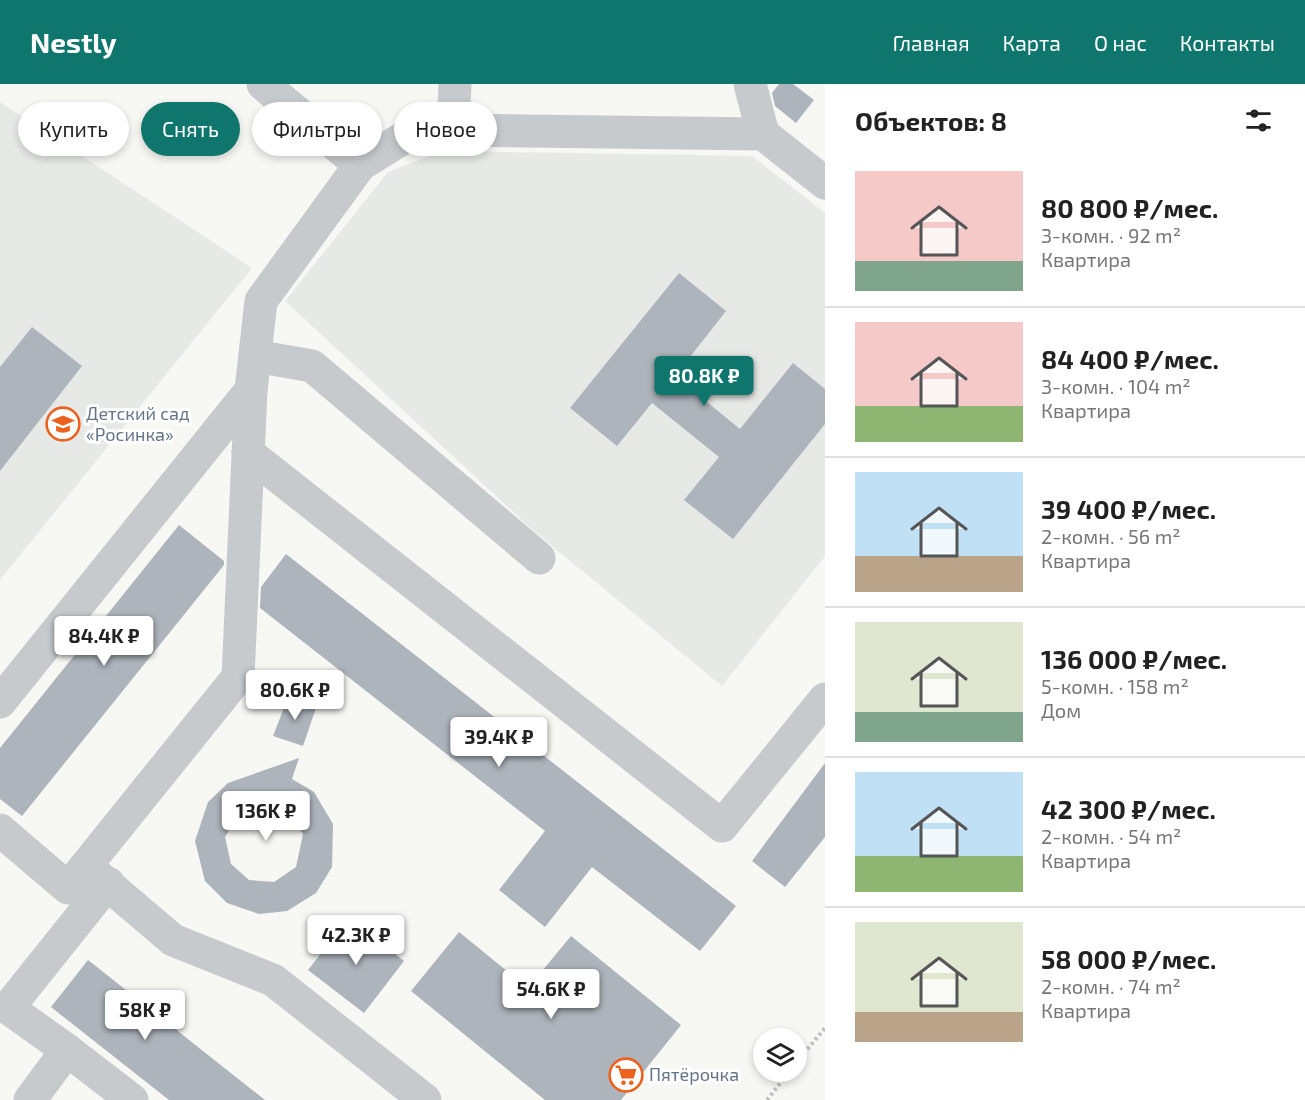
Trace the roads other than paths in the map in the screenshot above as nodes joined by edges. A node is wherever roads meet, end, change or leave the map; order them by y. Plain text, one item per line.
1 (263, 84) edge
2 (455, 84) edge
3 (750, 84) edge
4 (454, 102) edge
5 (497, 131) edge
6 (763, 134) junction
7 (394, 144) edge
8 (360, 165) junction
9 (825, 183) edge
10 (255, 356) junction
11 (251, 390) junction
12 (248, 453) junction
13 (539, 558) dead end
14 (825, 699) edge
15 (0, 702) edge
16 (0, 830) edge
17 (97, 875) junction
18 (67, 1050) junction
19 (30, 1100) edge
20 (132, 1100) edge
21 (425, 1100) edge

1 - 8 lane
2 - 4 lane
3 - 6 lane
5 - 6 lane
6 - 9 lane
7 - 8 lane
8 - 10 lane
10 - 11 lane
10 - 13 lane
11 - 12 lane
11 - 15 lane
12 - 14 lane
12 - 17 lane
16 - 17 lane
17 - 18 lane
17 - 21 lane
18 - 19 lane
18 - 20 lane

